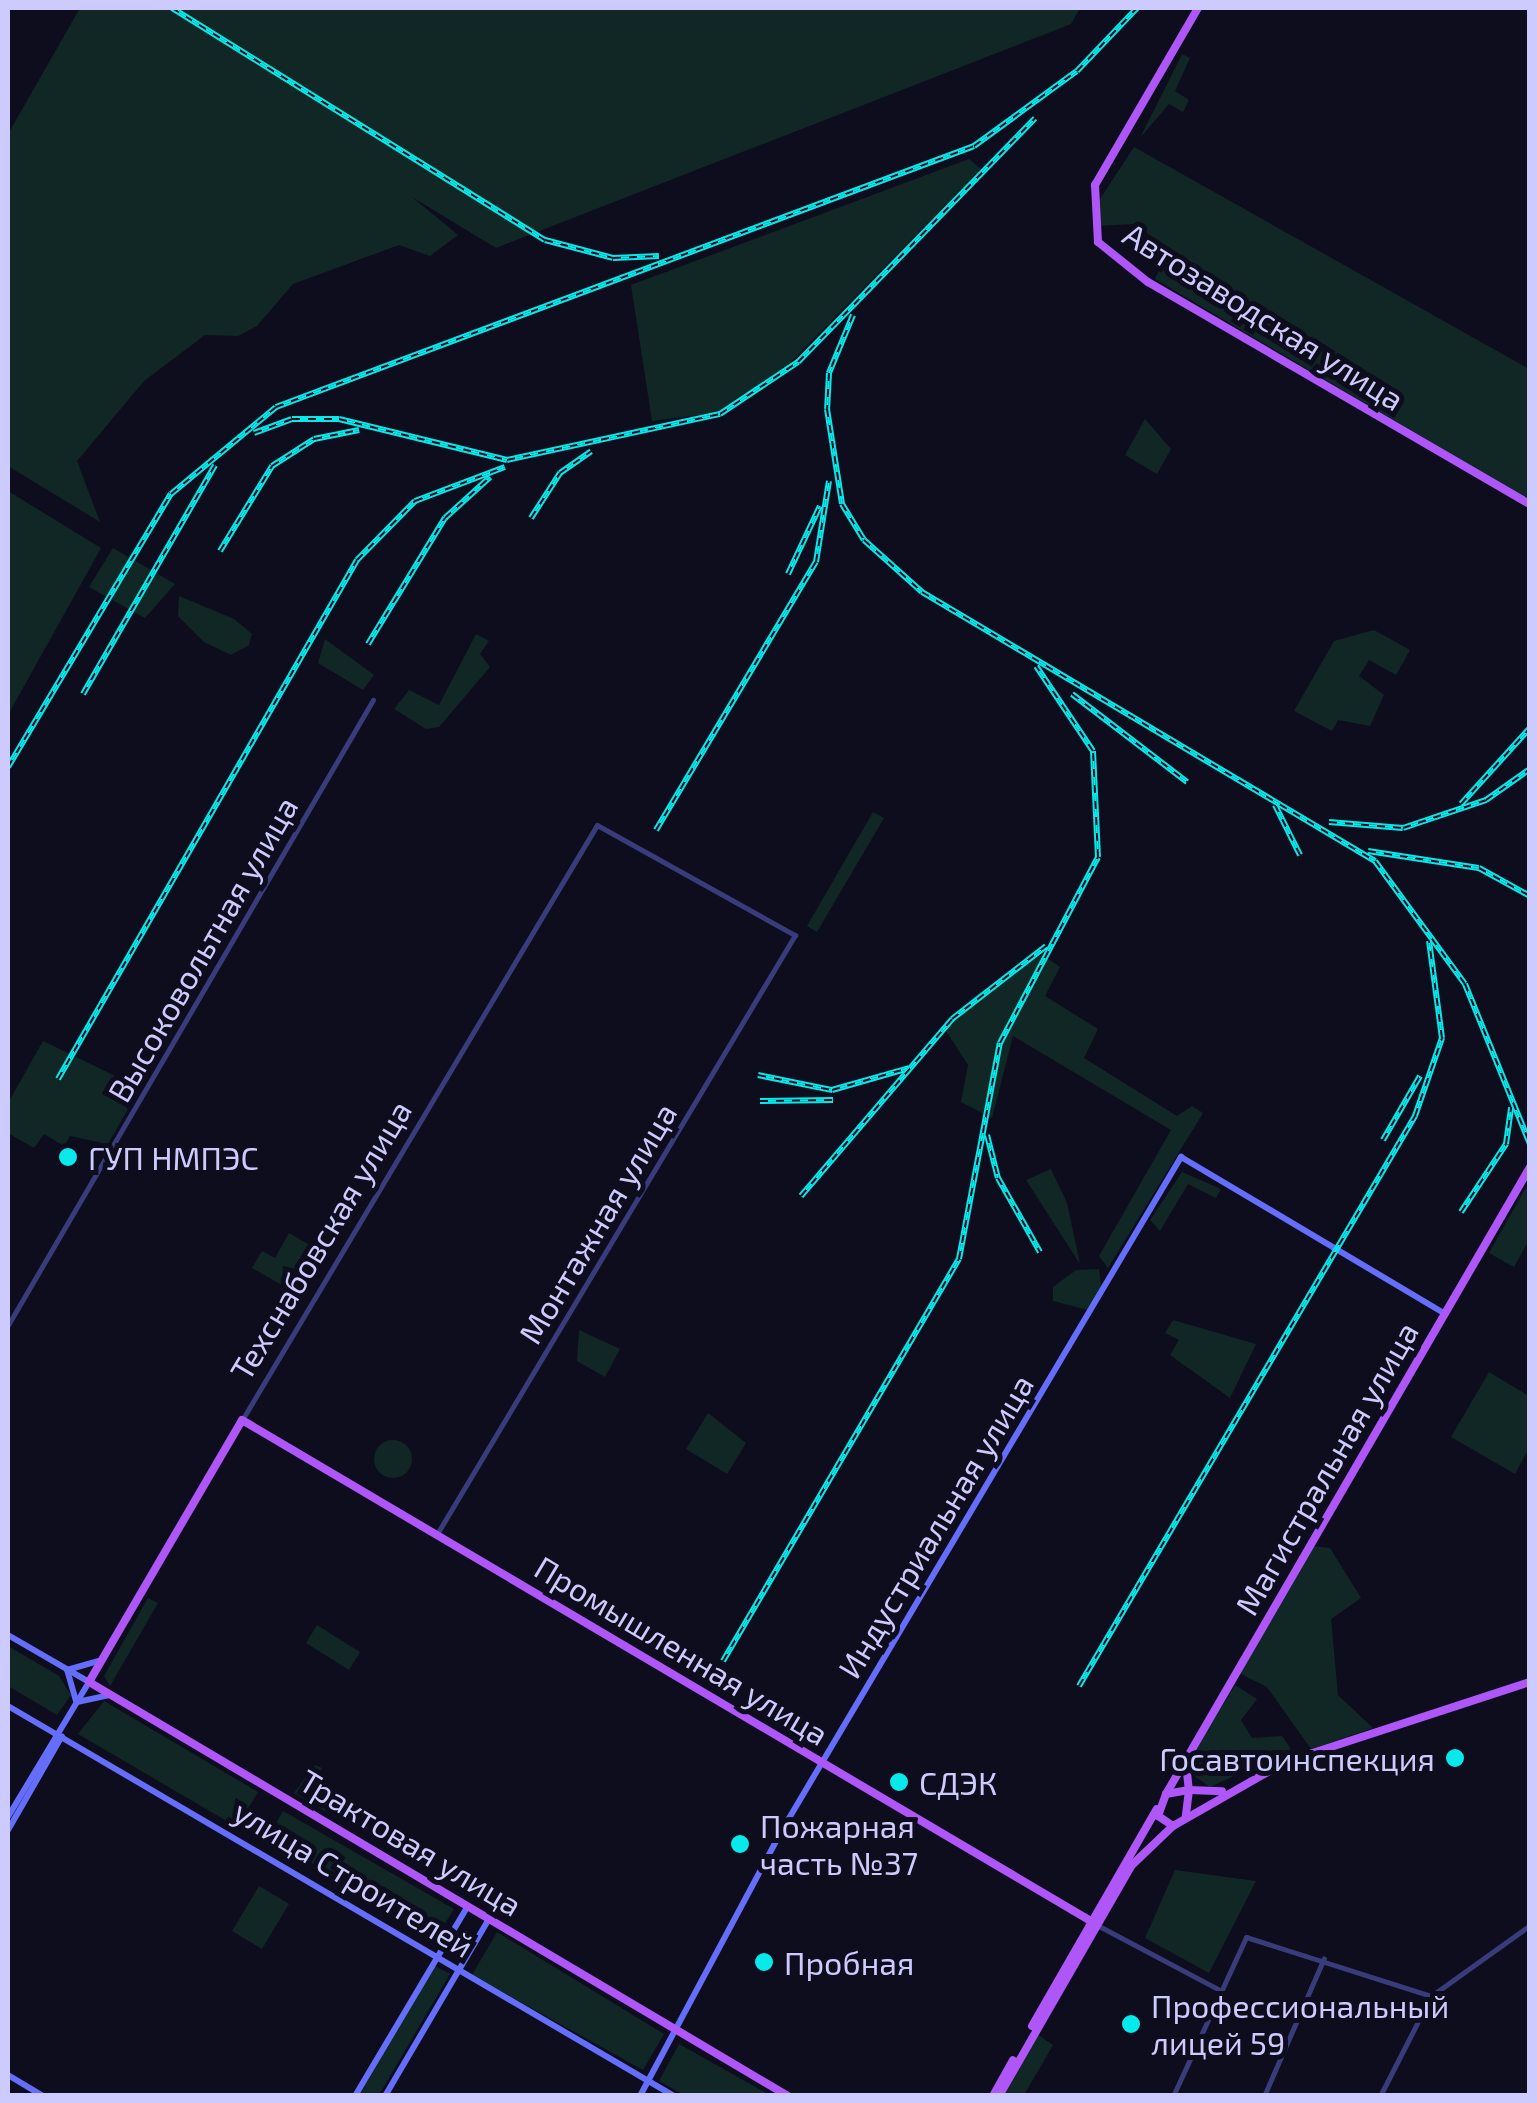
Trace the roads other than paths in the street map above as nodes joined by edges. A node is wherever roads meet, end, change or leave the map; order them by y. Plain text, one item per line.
1 (1198, 8) edge
2 (1530, 504) edge
3 (374, 700) dead end
4 (795, 935) joint
5 (1530, 1166) edge
6 (1445, 1314) junction
7 (8, 1324) edge
8 (242, 1420) junction
9 (437, 1534) junction
10 (8, 1635) edge
11 (100, 1660) junction
12 (67, 1670) junction
13 (88, 1682) junction
14 (1530, 1682) edge
15 (109, 1695) junction
16 (76, 1702) junction
17 (8, 1706) edge
18 (58, 1735) junction
19 (1187, 1757) junction
20 (823, 1764) junction
21 (1189, 1790) junction
22 (1222, 1791) junction
23 (1166, 1794) junction
24 (1157, 1809) junction
25 (8, 1817) edge
26 (1185, 1818) junction
27 (1173, 1826) junction
28 (8, 1830) edge
29 (468, 1905) junction
30 (490, 1918) junction
31 (1093, 1922) junction
32 (1530, 1925) edge
33 (437, 1956) junction
34 (1324, 1958) junction
35 (459, 1969) junction
36 (1218, 1989) junction
37 (1431, 1996) junction
38 (671, 2024) junction
39 (8, 2075) edge
40 (649, 2080) junction
41 (43, 2096) edge
42 (356, 2096) edge
43 (385, 2096) edge
44 (640, 2096) edge
45 (674, 2096) edge
46 (788, 2096) edge
47 (996, 2096) edge
48 (1173, 2096) edge
49 (1264, 2096) edge
50 (1380, 2096) edge

1 - 2 main road, Автозаводская улица
3 - 7 street, Высоковольтная улица
4 - 8 street, Техснабовская улица
4 - 9 street, Монтажная улица
5 - 6 main road, Магистральная улица
6 - 19 main road, Магистральная улица
6 - 20 main road, Индустриальная улица
8 - 9 main road, Промышленная улица
8 - 11 main road, Техснабовская улица
9 - 20 main road, Промышленная улица
10 - 12 main road, Трактовая улица
11 - 12 main road
11 - 13 main road, Техснабовская улица
11 - 15 main road
12 - 13 main road, Трактовая улица
12 - 16 main road
13 - 15 main road, Трактовая улица
13 - 16 main road
14 - 22 main road
15 - 16 main road
15 - 29 main road, Трактовая улица
16 - 18 main road
17 - 18 main road, улица Строителей
18 - 25 main road
18 - 28 main road
18 - 33 main road, улица Строителей
19 - 21 main road
19 - 23 main road, Магистральная улица
20 - 31 main road, Промышленная улица
20 - 38 main road, Индустриальная улица
21 - 22 main road
21 - 23 main road
21 - 26 main road
22 - 26 main road, Магистральная улица
23 - 24 main road, Магистральная улица
24 - 27 main road
24 - 31 main road, Магистральная улица
26 - 27 main road, Магистральная улица
27 - 31 main road, Магистральная улица
29 - 30 main road, Трактовая улица
29 - 33 main road
30 - 35 main road
30 - 38 main road, Трактовая улица
31 - 36 street
31 - 47 main road, Магистральная улица
32 - 37 street
33 - 35 main road, улица Строителей
33 - 42 main road
34 - 36 street
34 - 37 street
34 - 49 street
35 - 40 main road, улица Строителей
35 - 43 main road
36 - 48 street
37 - 50 street
38 - 40 main road, Индустриальная улица
38 - 46 main road, Трактовая улица
39 - 41 main road
40 - 44 main road, Индустриальная улица
40 - 45 main road, улица Строителей

